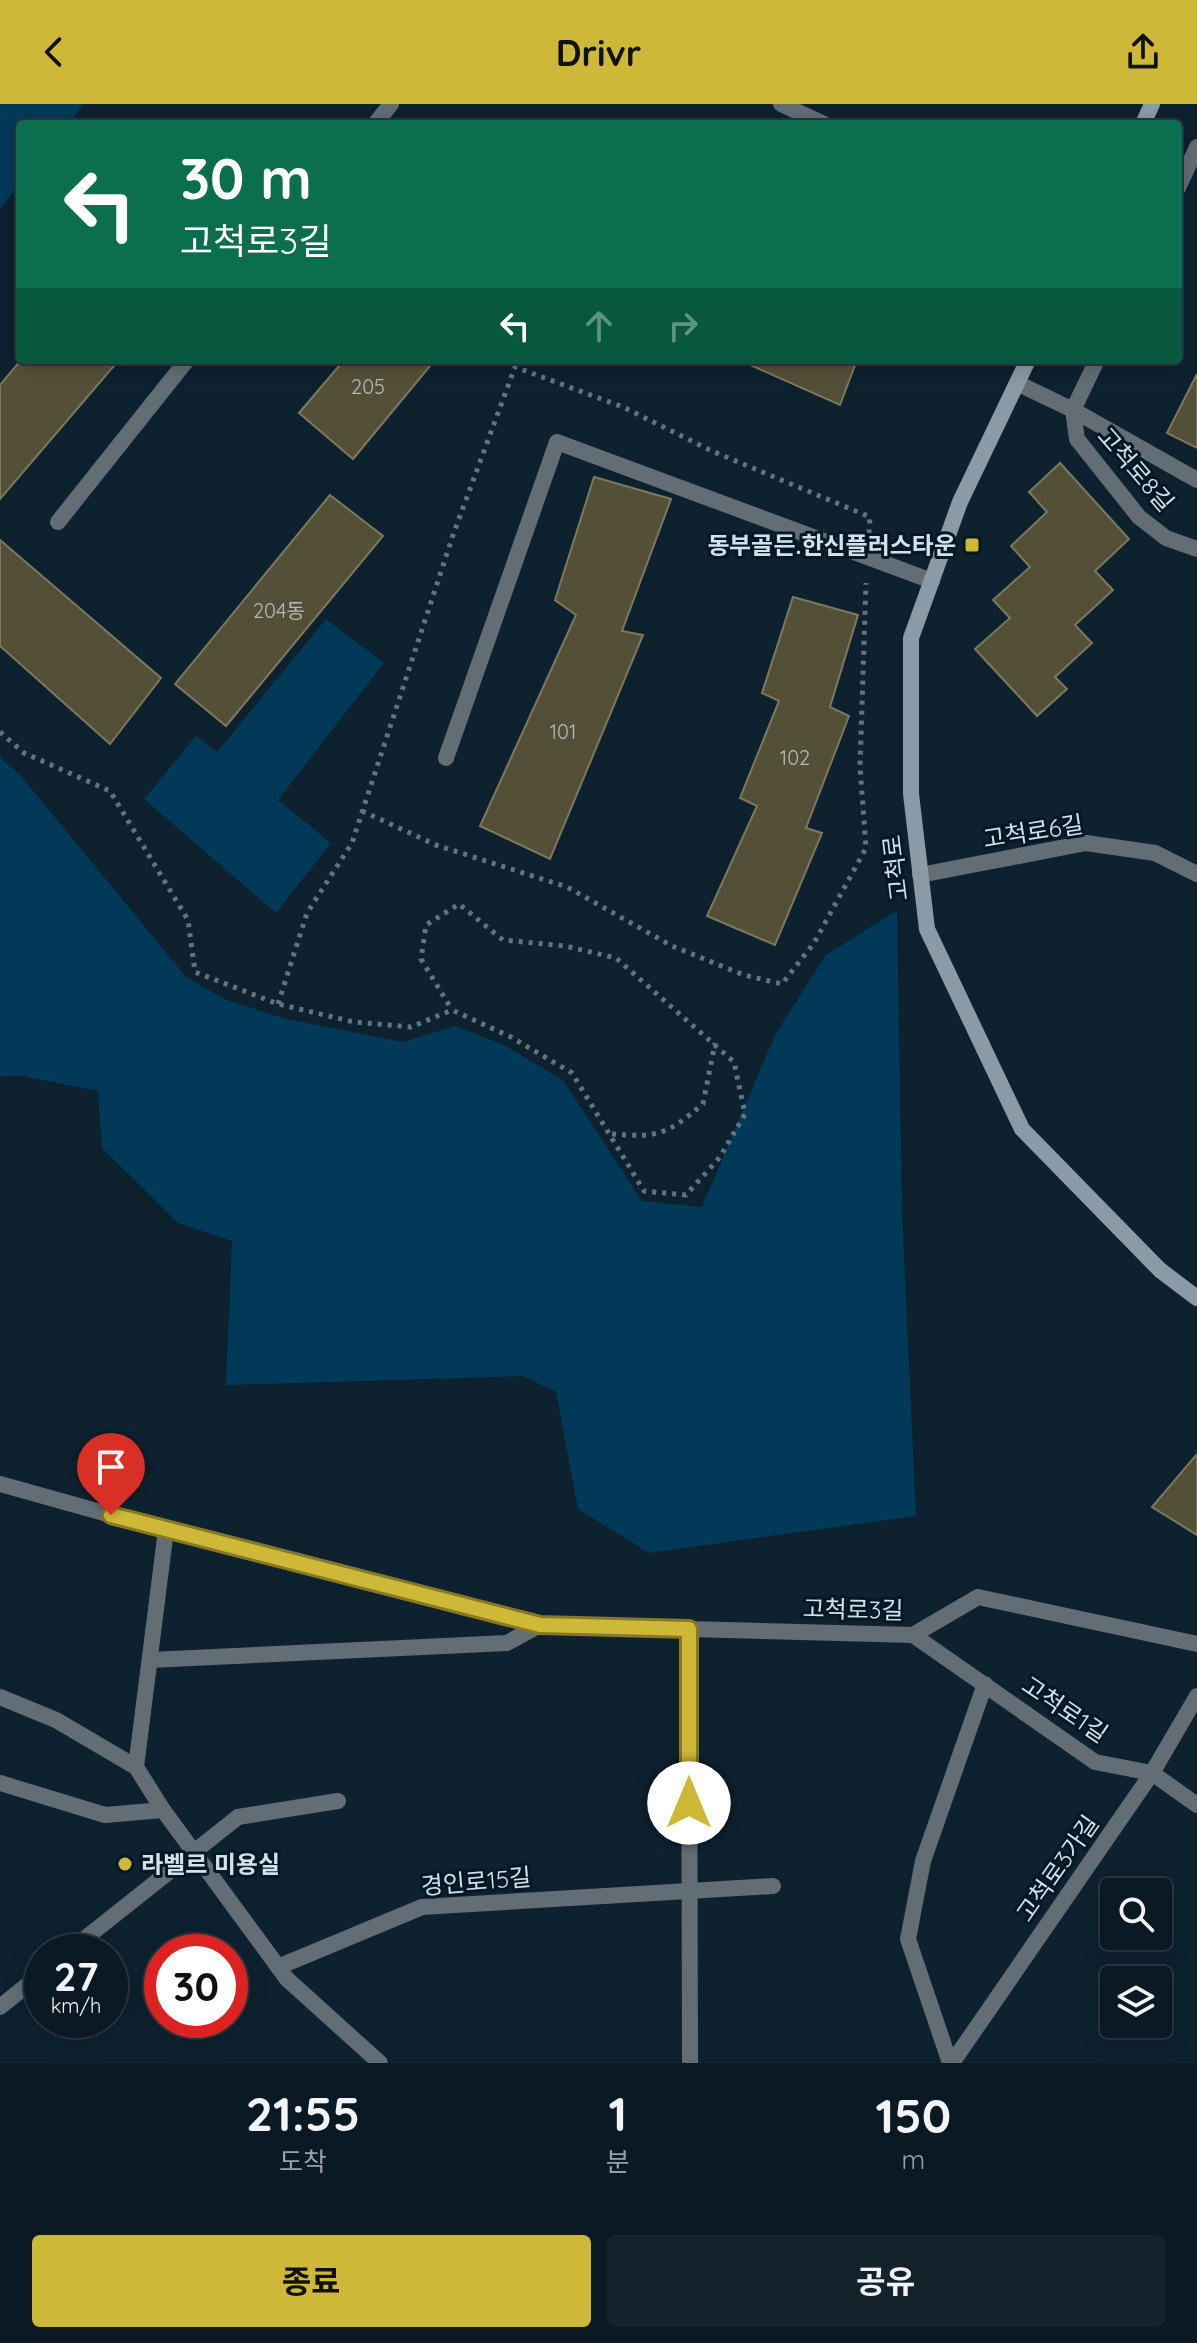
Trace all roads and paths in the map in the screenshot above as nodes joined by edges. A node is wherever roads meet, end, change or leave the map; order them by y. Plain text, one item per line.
1 (391, 104) edge
2 (781, 104) edge
3 (378, 120) edge
4 (815, 120) edge
5 (1197, 147) edge
6 (1182, 179) edge
7 (184, 364) edge
8 (1026, 364) edge
9 (1095, 364) edge
10 (1017, 383) junction
11 (1073, 410) junction
12 (1197, 480) edge
13 (58, 522) dead end
14 (868, 549) dead end
15 (1197, 549) edge
16 (866, 581) dead end
17 (932, 581) junction
18 (0, 732) edge
19 (446, 758) dead end
20 (362, 811) junction
21 (1197, 874) edge
22 (920, 875) junction
23 (278, 1004) junction
24 (452, 1010) junction
25 (715, 1043) junction
26 (611, 1134) junction
27 (1197, 1298) edge
28 (0, 1484) edge
29 (166, 1530) junction
30 (540, 1625) junction
31 (689, 1629) junction
32 (913, 1635) junction
33 (1197, 1644) edge
34 (150, 1660) junction
35 (985, 1684) junction
36 (1197, 1696) edge
37 (0, 1697) edge
38 (136, 1767) junction
39 (1152, 1773) junction
40 (0, 1783) edge
41 (338, 1801) dead end
42 (1197, 1805) edge
43 (163, 1810) junction
44 (193, 1851) junction
45 (773, 1886) dead end
46 (690, 1890) junction
47 (90, 1934) edge
48 (278, 1967) junction
49 (24, 1988) edge
50 (0, 2007) edge
51 (380, 2063) edge
52 (690, 2063) edge
53 (951, 2063) edge

1 - 3 street
2 - 4 street
5 - 6 street
7 - 13 street
8 - 10 main road, 고척로
9 - 11 street
10 - 11 street, 고척로8길
10 - 17 main road, 고척로
11 - 12 street
11 - 15 street, 고척로8길
14 - 20 path
16 - 20 path
17 - 19 street
17 - 22 main road, 고척로
18 - 23 path
20 - 23 path
21 - 22 street, 고척로6길
22 - 27 main road, 고척로
23 - 24 path
24 - 25 path
24 - 26 path
25 - 26 path
25 - 26 path
28 - 29 street, 고척로3길
29 - 30 street, 고척로3길
29 - 34 street
30 - 31 street, 고척로3길
30 - 34 street, 고척로3길
31 - 32 street, 고척로3길
31 - 46 street
32 - 33 street, 고척로3길
32 - 35 street, 고척로1길
34 - 38 street
35 - 39 street, 고척로1길
35 - 53 street, 고척로3가길
36 - 39 street, 고척로3가길
37 - 38 street
38 - 43 street
39 - 42 street, 고척로1길
39 - 53 street, 고척로3가길
40 - 43 street
41 - 44 street
43 - 44 street
44 - 47 street
44 - 48 street
45 - 46 street, 경인로15길
46 - 48 street, 경인로15길
46 - 52 street
48 - 51 street
49 - 50 street

